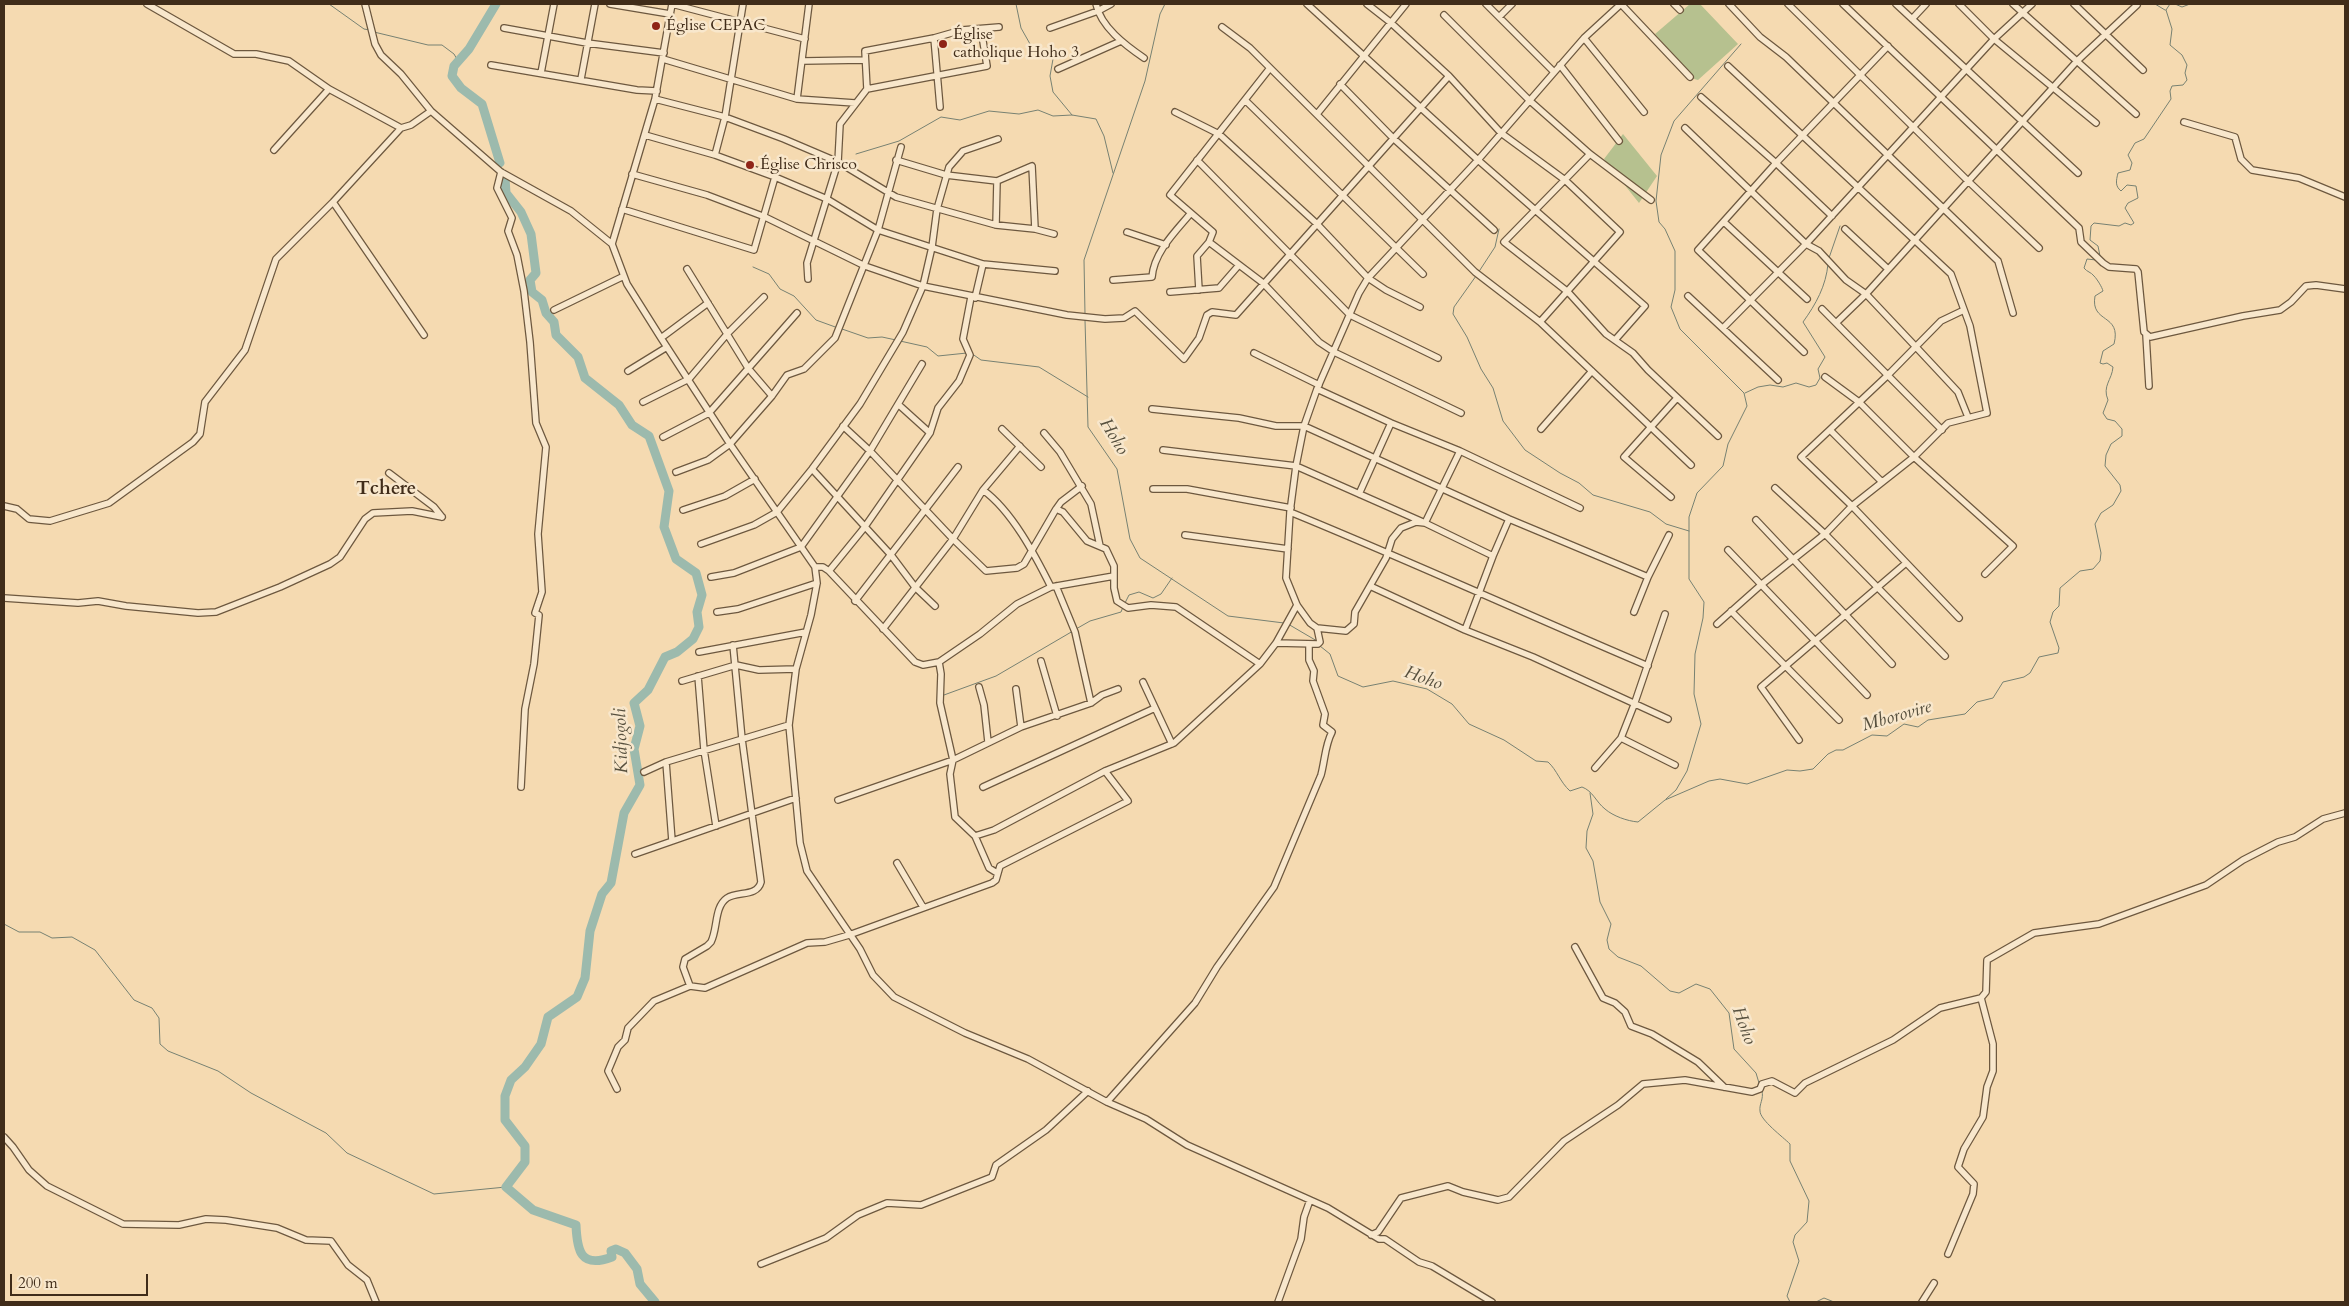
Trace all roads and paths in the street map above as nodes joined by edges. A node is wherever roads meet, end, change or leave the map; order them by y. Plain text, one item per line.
1 (147, 4) edge
2 (365, 4) edge
3 (554, 4) edge
4 (595, 4) edge
5 (610, 4) edge
6 (672, 4) edge
7 (743, 4) edge
8 (809, 4) edge
9 (1096, 4) edge
10 (1111, 4) edge
11 (1308, 4) edge
12 (1367, 4) edge
13 (1406, 4) edge
14 (1486, 4) edge
15 (1512, 4) edge
16 (1621, 4) edge
17 (1674, 4) edge
18 (1729, 4) edge
19 (1788, 4) edge
20 (1843, 4) edge
21 (1896, 4) edge
22 (1926, 4) edge
23 (1959, 4) edge
24 (2013, 4) edge
25 (2032, 4) edge
26 (2074, 4) edge
27 (2137, 5) edge
28 (1680, 10) dead end
29 (1098, 11) junction
30 (670, 14) junction
31 (2022, 14) junction
32 (1444, 15) dead end
33 (1499, 17) junction
34 (1912, 19) junction
35 (740, 21) junction
36 (1390, 22) junction
37 (999, 27) dead end
38 (1222, 27) dead end
39 (504, 28) dead end
40 (981, 28) junction
41 (1050, 28) dead end
42 (2106, 34) junction
43 (548, 37) junction
44 (934, 38) junction
45 (1584, 38) junction
46 (805, 39) junction
47 (1994, 39) junction
48 (1121, 41) junction
49 (587, 43) junction
50 (1888, 46) junction
51 (1363, 55) junction
52 (663, 56) junction
53 (1144, 58) dead end
54 (864, 60) junction
55 (803, 61) junction
56 (2077, 61) junction
57 (491, 65) dead end
58 (1560, 66) junction
59 (1728, 66) dead end
60 (1270, 68) junction
61 (1058, 69) dead end
62 (1966, 69) junction
63 (2143, 70) dead end
64 (1554, 72) junction
65 (541, 73) junction
66 (1449, 76) junction
67 (1860, 76) junction
68 (937, 77) junction
69 (1690, 77) dead end
70 (581, 79) junction
71 (732, 79) junction
72 (1340, 84) junction
73 (2052, 88) junction
74 (330, 89) junction
75 (867, 89) junction
76 (657, 91) junction
77 (1701, 97) dead end
78 (1942, 97) junction
79 (655, 99) junction
80 (797, 99) junction
81 (1245, 100) junction
82 (1529, 100) junction
83 (855, 103) junction
84 (1834, 103) junction
85 (940, 106) dead end
86 (1421, 108) junction
87 (431, 111) junction
88 (1175, 112) dead end
89 (1644, 112) dead end
90 (1317, 114) junction
91 (2136, 114) dead end
92 (725, 117) junction
93 (2022, 121) junction
94 (2184, 122) dead end
95 (2096, 123) dead end
96 (401, 128) junction
97 (1685, 128) dead end
98 (1914, 128) junction
99 (1501, 133) junction
100 (1219, 134) junction
101 (645, 135) junction
102 (1802, 136) junction
103 (1392, 138) junction
104 (998, 139) dead end
105 (1619, 141) dead end
106 (901, 147) dead end
107 (274, 150) dead end
108 (1995, 150) junction
109 (1590, 154) junction
110 (715, 155) junction
111 (1887, 155) junction
112 (896, 160) junction
113 (1198, 160) junction
114 (1478, 160) junction
115 (838, 162) junction
116 (1776, 163) junction
117 (1368, 165) junction
118 (501, 172) junction
119 (2078, 173) dead end
120 (632, 174) junction
121 (946, 175) junction
122 (775, 177) junction
123 (1565, 180) junction
124 (997, 181) junction
125 (1968, 181) junction
126 (1859, 187) junction
127 (1449, 191) junction
128 (1752, 191) junction
129 (887, 193) junction
130 (1342, 194) junction
131 (2345, 197) edge
132 (827, 199) junction
133 (1651, 200) dead end
134 (334, 202) junction
135 (937, 208) junction
136 (622, 209) junction
137 (1943, 210) junction
138 (1535, 211) junction
139 (1191, 213) junction
140 (1832, 216) junction
141 (766, 217) junction
142 (1421, 220) junction
143 (1724, 222) junction
144 (1316, 224) junction
145 (996, 225) junction
146 (1035, 229) junction
147 (878, 230) junction
148 (1494, 230) dead end
149 (1845, 230) dead end
150 (1127, 232) dead end
151 (1054, 234) dead end
152 (1914, 239) junction
153 (815, 240) junction
154 (1208, 242) junction
155 (612, 244) junction
156 (1806, 244) junction
157 (1166, 245) junction
158 (1396, 247) junction
159 (932, 248) junction
160 (2039, 248) dead end
161 (1290, 253) junction
162 (1594, 263) junction
163 (984, 264) junction
164 (1239, 265) junction
165 (865, 266) junction
166 (687, 269) dead end
167 (1888, 269) junction
168 (1055, 271) dead end
169 (1778, 272) junction
170 (1423, 274) dead end
171 (624, 276) junction
172 (1368, 278) junction
173 (808, 279) dead end
174 (1113, 280) dead end
175 (1263, 283) junction
176 (923, 286) junction
177 (2345, 289) edge
178 (1199, 290) junction
179 (1170, 292) dead end
180 (1568, 292) junction
181 (1866, 294) junction
182 (764, 296) dead end
183 (1688, 296) dead end
184 (973, 297) junction
185 (1807, 299) dead end
186 (1749, 301) junction
187 (708, 303) junction
188 (1420, 307) dead end
189 (1822, 309) dead end
190 (554, 310) dead end
191 (1964, 310) junction
192 (797, 313) dead end
193 (2013, 314) dead end
194 (1350, 315) junction
195 (1540, 322) junction
196 (1836, 324) junction
197 (1723, 328) junction
198 (728, 333) junction
199 (424, 335) dead end
200 (2146, 335) junction
201 (661, 338) junction
202 (1615, 340) junction
203 (667, 347) junction
204 (1916, 347) junction
205 (1334, 352) junction
206 (1804, 352) dead end
207 (1254, 353) dead end
208 (1438, 358) dead end
209 (922, 364) dead end
210 (748, 368) junction
211 (628, 371) dead end
212 (1592, 371) junction
213 (1888, 375) junction
214 (1826, 377) dead end
215 (689, 379) junction
216 (1778, 380) dead end
217 (2149, 386) dead end
218 (1318, 387) junction
219 (772, 396) junction
220 (1677, 398) junction
221 (643, 402) dead end
222 (1859, 402) junction
223 (898, 405) junction
224 (1152, 409) dead end
225 (709, 413) junction
226 (1461, 413) dead end
227 (1968, 417) junction
228 (1392, 423) junction
229 (843, 426) junction
230 (1304, 426) junction
231 (1649, 427) junction
232 (1002, 428) dead end
233 (1541, 429) dead end
234 (1830, 430) junction
235 (1942, 430) junction
236 (1044, 432) dead end
237 (930, 433) junction
238 (1718, 436) dead end
239 (663, 437) dead end
240 (730, 444) junction
241 (1020, 446) junction
242 (1163, 450) dead end
243 (870, 451) junction
244 (1460, 451) junction
245 (1376, 457) junction
246 (1914, 457) junction
247 (1691, 465) dead end
248 (958, 466) dead end
249 (1296, 466) junction
250 (1041, 467) dead end
251 (812, 470) junction
252 (676, 472) dead end
253 (389, 473) dead end
254 (755, 479) junction
255 (898, 481) junction
256 (1882, 482) junction
257 (1082, 486) junction
258 (1441, 487) junction
259 (1775, 488) dead end
260 (1152, 489) dead end
261 (983, 490) junction
262 (1359, 494) junction
263 (835, 497) junction
264 (1672, 497) dead end
265 (4, 506) edge
266 (1852, 506) junction
267 (1580, 508) dead end
268 (926, 509) junction
269 (1056, 509) junction
270 (683, 510) dead end
271 (1290, 510) junction
272 (777, 512) junction
273 (1509, 519) junction
274 (1756, 520) dead end
275 (1425, 523) junction
276 (864, 528) junction
277 (1825, 534) junction
278 (1186, 535) dead end
279 (1669, 536) dead end
280 (953, 539) junction
281 (701, 544) dead end
282 (801, 546) junction
283 (1100, 546) junction
284 (1288, 549) junction
285 (1033, 550) junction
286 (1728, 550) dead end
287 (1387, 552) junction
288 (892, 555) junction
289 (1493, 556) junction
290 (1793, 560) junction
291 (1906, 563) junction
292 (815, 568) junction
293 (828, 571) junction
294 (1985, 574) dead end
295 (1114, 576) junction
296 (711, 577) dead end
297 (1648, 577) junction
298 (817, 583) junction
299 (1762, 584) junction
300 (1053, 586) junction
301 (1370, 586) junction
302 (915, 587) junction
303 (1876, 587) junction
304 (1480, 593) junction
305 (4, 598) edge
306 (855, 601) junction
307 (1297, 605) junction
308 (935, 606) dead end
309 (1732, 611) junction
310 (717, 612) dead end
311 (1634, 612) dead end
312 (1665, 614) dead end
313 (1846, 614) junction
314 (1959, 618) dead end
315 (1717, 624) dead end
316 (1317, 628) junction
317 (882, 629) junction
318 (1465, 630) junction
319 (806, 632) junction
320 (1816, 640) junction
321 (1276, 643) junction
322 (733, 644) junction
323 (1309, 645) junction
324 (699, 652) dead end
325 (1944, 656) dead end
326 (1040, 661) dead end
327 (939, 662) junction
328 (1260, 664) junction
329 (1892, 664) dead end
330 (736, 665) junction
331 (1648, 666) junction
332 (1786, 666) junction
333 (796, 669) junction
334 (698, 676) junction
335 (682, 681) dead end
336 (1143, 682) dead end
337 (979, 687) dead end
338 (1016, 689) dead end
339 (1118, 689) dead end
340 (1867, 695) dead end
341 (1091, 704) junction
342 (1634, 704) junction
343 (1155, 708) junction
344 (1057, 716) junction
345 (1668, 719) dead end
346 (1839, 720) dead end
347 (789, 724) junction
348 (1021, 727) junction
349 (1621, 738) junction
350 (742, 739) junction
351 (1799, 740) dead end
352 (988, 742) junction
353 (1172, 744) junction
354 (704, 750) junction
355 (953, 760) junction
356 (666, 762) junction
357 (1675, 764) dead end
358 (1595, 768) dead end
359 (1105, 771) junction
360 (644, 772) dead end
361 (521, 787) dead end
362 (983, 787) dead end
363 (796, 798) junction
364 (838, 800) dead end
365 (753, 813) junction
366 (2345, 813) edge
367 (716, 826) junction
368 (975, 836) junction
369 (672, 841) junction
370 (635, 854) dead end
371 (897, 863) dead end
372 (997, 873) junction
373 (923, 907) junction
374 (849, 935) junction
375 (1575, 947) dead end
376 (690, 986) junction
377 (1981, 998) junction
378 (1724, 1087) junction
379 (617, 1089) dead end
380 (1088, 1091) junction
381 (1107, 1102) junction
382 (4, 1137) edge
383 (1310, 1200) junction
384 (1371, 1235) junction
385 (1948, 1254) dead end
386 (761, 1264) dead end
387 (1934, 1283) dead end
388 (376, 1302) edge
389 (1278, 1302) edge
390 (1492, 1302) edge
391 (1922, 1302) edge

1 - 74 street
2 - 87 street
3 - 43 street
4 - 49 street
5 - 30 street
6 - 30 street
6 - 35 street
7 - 35 street
8 - 46 street
9 - 29 street
10 - 29 street
11 - 51 street
12 - 36 street
13 - 36 street
14 - 33 street
15 - 33 street
16 - 45 street
16 - 69 street
17 - 28 street
18 - 84 street
19 - 67 street
20 - 50 street
21 - 34 street
22 - 34 street
23 - 47 street
24 - 31 street
25 - 31 street
26 - 42 street
27 - 42 street
29 - 41 street
29 - 48 street
30 - 52 street
31 - 47 street
31 - 56 street
32 - 82 street
33 - 64 street
34 - 62 street
35 - 46 street
35 - 71 street
36 - 51 street
36 - 66 street
37 - 40 street
38 - 60 street
39 - 43 street
40 - 44 street
40 - 68 street
42 - 56 street
42 - 63 street
43 - 49 street
43 - 65 street
44 - 54 street
44 - 68 street
45 - 58 street
45 - 89 street
46 - 55 street
47 - 62 street
47 - 73 street
48 - 53 street
48 - 61 street
49 - 52 street
49 - 70 street
50 - 67 street
50 - 78 street
51 - 72 street
51 - 86 street
52 - 71 street
52 - 76 street
54 - 55 street
54 - 75 street
55 - 80 street
56 - 73 street
56 - 91 street
57 - 65 street
58 - 64 street
58 - 105 street
59 - 102 street
60 - 81 street
60 - 90 street
62 - 78 street
62 - 93 street
64 - 82 street
65 - 70 street
66 - 86 street
66 - 99 street
67 - 84 street
67 - 98 street
68 - 75 street
68 - 85 street
70 - 76 street
71 - 80 street
71 - 92 street
72 - 90 street
72 - 103 street
73 - 93 street
73 - 95 street
74 - 96 street
74 - 107 street
75 - 83 street
76 - 79 street
77 - 116 street
78 - 98 street
78 - 108 street
79 - 92 street
79 - 101 street
80 - 83 street
81 - 100 street
81 - 130 street
82 - 99 street
82 - 109 street
83 - 115 street
84 - 102 street
84 - 111 street
86 - 103 street
86 - 114 street
87 - 96 street
87 - 118 street
88 - 100 street
90 - 117 street
92 - 110 street
92 - 115 street
93 - 108 street
93 - 119 street
94 - 131 street
96 - 134 street
97 - 128 street
98 - 111 street
98 - 125 street
99 - 114 street
99 - 123 street
100 - 113 street
100 - 144 street
101 - 110 street
101 - 120 street
102 - 116 street
102 - 126 street
103 - 117 street
103 - 127 street
104 - 121 street
106 - 112 street
108 - 125 street
108 - 200 street
109 - 123 street
109 - 133 street
110 - 122 street
111 - 126 street
111 - 137 street
112 - 121 street
112 - 129 street
113 - 139 street
113 - 161 street
114 - 127 street
114 - 138 street
115 - 129 street
115 - 132 street
116 - 128 street
116 - 140 street
117 - 130 street
117 - 142 street
118 - 155 street
118 - 361 street
120 - 136 street
120 - 141 street
121 - 124 street
121 - 135 street
122 - 132 street
122 - 141 street
123 - 138 street
123 - 162 street
124 - 145 street
124 - 146 street
125 - 137 street
125 - 160 street
126 - 140 street
126 - 152 street
127 - 142 street
127 - 148 street
128 - 143 street
128 - 156 street
129 - 135 street
129 - 147 street
130 - 144 street
130 - 158 street
132 - 147 street
132 - 153 street
134 - 199 street
134 - 265 street
135 - 145 street
135 - 159 street
136 - 141 street
136 - 155 street
137 - 152 street
137 - 193 street
138 - 162 street
138 - 180 street
139 - 154 street
139 - 157 street
140 - 156 street
141 - 153 street
142 - 158 street
142 - 195 street
143 - 169 street
143 - 186 street
144 - 161 street
144 - 172 street
145 - 146 street
146 - 151 street
147 - 159 street
147 - 165 street
149 - 167 street
150 - 157 street
152 - 167 street
152 - 191 street
153 - 165 street
153 - 173 street
154 - 164 street
154 - 178 street
155 - 171 street
156 - 169 street
156 - 181 street
157 - 174 street
158 - 170 street
158 - 172 street
159 - 163 street
159 - 176 street
161 - 175 street
161 - 194 street
162 - 180 street
162 - 202 street
163 - 168 street
163 - 184 street
164 - 175 street
164 - 178 street
165 - 176 street
165 - 219 street
166 - 187 street
167 - 181 street
169 - 185 street
169 - 186 street
171 - 190 street
171 - 201 street
172 - 188 street
172 - 194 street
175 - 184 street
175 - 205 street
176 - 184 street
176 - 229 street
177 - 200 street
178 - 179 street
180 - 195 street
180 - 202 street
181 - 196 street
181 - 204 street
182 - 198 street
183 - 197 street
184 - 237 street
186 - 197 street
186 - 206 street
187 - 198 street
187 - 201 street
189 - 196 street
191 - 204 street
191 - 227 street
192 - 210 street
194 - 205 street
194 - 208 street
195 - 212 street
196 - 213 street
197 - 216 street
198 - 210 street
198 - 215 street
200 - 217 street
201 - 203 street
202 - 220 street
203 - 211 street
203 - 215 street
204 - 213 street
204 - 227 street
205 - 218 street
205 - 226 street
207 - 218 street
209 - 223 street
210 - 219 street
210 - 225 street
212 - 231 street
212 - 233 street
213 - 222 street
213 - 235 street
214 - 222 street
215 - 221 street
215 - 225 street
218 - 228 street
218 - 230 street
219 - 240 street
220 - 231 street
220 - 238 street
222 - 234 street
222 - 246 street
223 - 237 street
223 - 243 street
224 - 230 street
225 - 239 street
225 - 240 street
227 - 235 street
228 - 244 street
228 - 245 street
229 - 243 street
229 - 251 street
230 - 245 street
230 - 249 street
231 - 247 street
231 - 264 street
232 - 241 street
234 - 256 street
234 - 266 street
235 - 246 street
236 - 257 street
237 - 255 street
240 - 252 street
240 - 254 street
241 - 250 street
241 - 261 street
242 - 249 street
243 - 255 street
243 - 263 street
244 - 258 street
244 - 267 street
245 - 258 street
245 - 262 street
246 - 256 street
246 - 294 street
248 - 268 street
249 - 262 street
249 - 271 street
251 - 263 street
251 - 272 street
253 - 305 street
254 - 270 street
254 - 272 street
255 - 268 street
255 - 276 street
256 - 266 street
257 - 269 street
257 - 283 street
258 - 273 street
258 - 275 street
259 - 277 street
260 - 271 street
261 - 280 street
261 - 285 street
262 - 275 street
263 - 276 street
263 - 282 street
266 - 277 street
266 - 291 street
268 - 280 street
268 - 288 street
269 - 283 street
269 - 285 street
271 - 284 street
271 - 287 street
272 - 281 street
272 - 282 street
273 - 289 street
273 - 297 street
274 - 290 street
275 - 287 street
275 - 289 street
276 - 288 street
276 - 293 street
277 - 290 street
277 - 303 street
278 - 284 street
279 - 297 street
280 - 285 street
280 - 302 street
282 - 292 street
282 - 296 street
283 - 295 street
284 - 307 street
285 - 300 street
286 - 299 street
287 - 301 street
287 - 304 street
288 - 302 street
288 - 306 street
289 - 304 street
290 - 299 street
290 - 313 street
291 - 303 street
291 - 314 street
292 - 293 street
292 - 298 street
293 - 306 street
295 - 300 street
295 - 328 street
297 - 311 street
298 - 310 street
298 - 319 street
299 - 309 street
299 - 320 street
300 - 327 street
300 - 341 street
301 - 316 street
301 - 318 street
302 - 308 street
302 - 317 street
303 - 313 street
303 - 325 street
304 - 318 street
304 - 331 street
306 - 317 street
307 - 316 street
307 - 321 street
309 - 315 street
309 - 332 street
312 - 331 street
313 - 320 street
313 - 329 street
316 - 323 street
317 - 327 street
318 - 342 street
319 - 322 street
319 - 333 street
320 - 332 street
320 - 340 street
321 - 323 street
321 - 328 street
322 - 324 street
322 - 330 street
323 - 381 street
326 - 344 street
327 - 355 street
328 - 353 street
330 - 333 street
330 - 334 street
330 - 350 street
331 - 342 street
332 - 346 street
332 - 351 street
333 - 347 street
334 - 335 street
334 - 354 street
336 - 343 street
337 - 352 street
338 - 348 street
339 - 341 street
341 - 344 street
342 - 345 street
342 - 349 street
343 - 353 street
343 - 362 street
344 - 348 street
347 - 350 street
347 - 363 street
348 - 352 street
349 - 357 street
349 - 358 street
350 - 354 street
350 - 365 street
352 - 355 street
353 - 359 street
354 - 356 street
354 - 367 street
355 - 364 street
355 - 368 street
356 - 360 street
356 - 369 street
359 - 368 street
359 - 372 street
363 - 365 street
363 - 374 street
365 - 367 street
365 - 376 street
366 - 377 street
367 - 369 street
368 - 372 street
369 - 370 street
371 - 373 street
372 - 373 street
373 - 374 street
374 - 376 street
374 - 380 street
375 - 378 street
376 - 379 street
377 - 378 street
377 - 385 street
378 - 384 street
380 - 381 street
380 - 386 street
381 - 383 street
382 - 388 street
383 - 384 street
383 - 389 street
384 - 390 street
387 - 391 street

